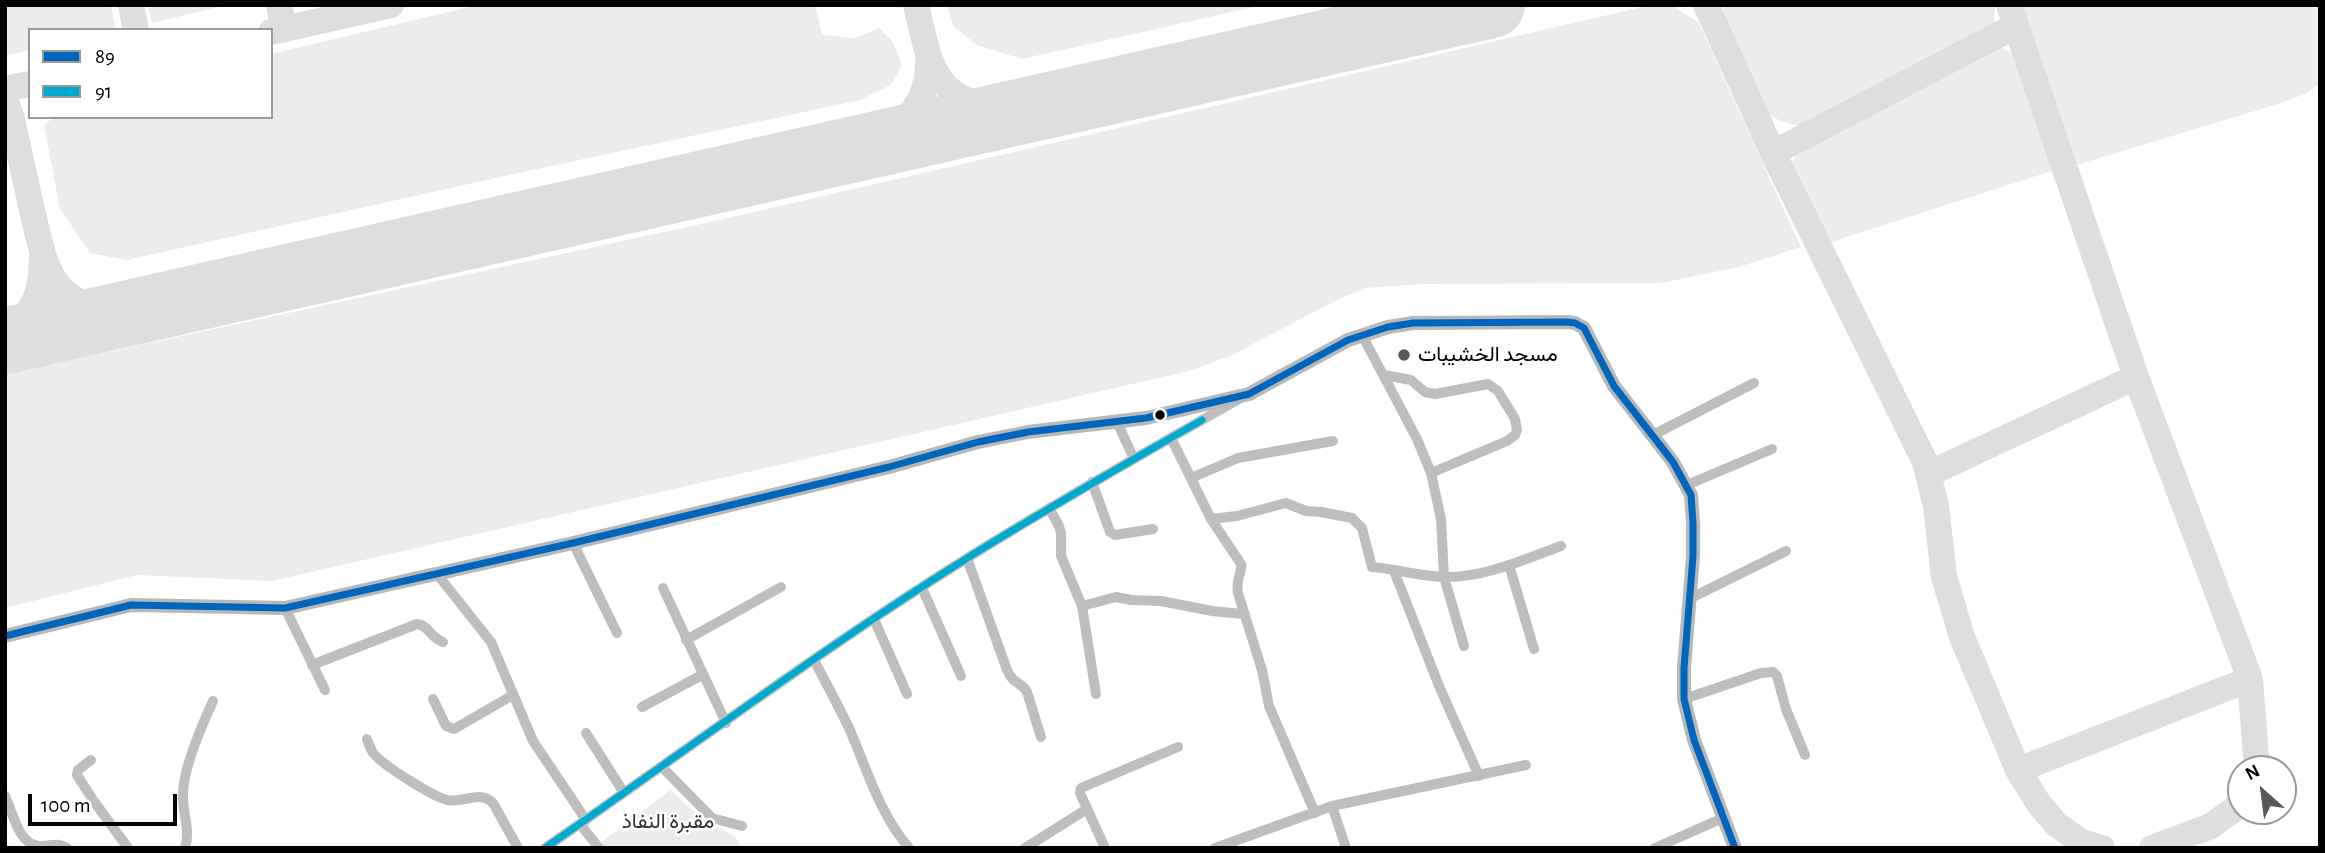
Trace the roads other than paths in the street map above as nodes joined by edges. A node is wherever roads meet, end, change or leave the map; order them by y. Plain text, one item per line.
1 (1362, 335) junction
2 (1384, 374) junction
3 (1754, 383) dead end
4 (1249, 394) junction
5 (1117, 422) junction
6 (1653, 435) junction
7 (1171, 438) junction
8 (1333, 441) dead end
9 (1772, 449) dead end
10 (1134, 459) junction
11 (1431, 473) junction
12 (1191, 478) junction
13 (1092, 482) junction
14 (1687, 485) junction
15 (1049, 508) junction
16 (1210, 519) junction
17 (1153, 528) dead end
18 (573, 543) junction
19 (1561, 546) dead end
20 (1786, 551) dead end
21 (967, 558) junction
22 (1509, 565) junction
23 (1394, 571) junction
24 (437, 574) junction
25 (1444, 577) junction
26 (781, 587) dead end
27 (663, 588) dead end
28 (922, 588) junction
29 (1689, 599) junction
30 (1082, 606) junction
31 (285, 608) junction
32 (1243, 614) junction
33 (874, 619) junction
34 (617, 633) dead end
35 (5, 636) edge
36 (686, 640) junction
37 (443, 642) dead end
38 (1464, 646) dead end
39 (1534, 649) dead end
40 (814, 660) junction
41 (312, 666) junction
42 (702, 675) junction
43 (961, 677) dead end
44 (325, 690) dead end
45 (906, 694) dead end
46 (1096, 694) dead end
47 (513, 695) junction
48 (433, 699) dead end
49 (1684, 699) junction
50 (213, 701) dead end
51 (642, 706) dead end
52 (726, 723) junction
53 (586, 733) dead end
54 (1041, 737) dead end
55 (367, 739) dead end
56 (1178, 747) dead end
57 (1805, 755) dead end
58 (91, 760) dead end
59 (1526, 765) dead end
60 (662, 767) junction
61 (1479, 776) junction
62 (624, 793) junction
63 (5, 796) edge
64 (1332, 806) junction
65 (1087, 809) junction
66 (1315, 813) junction
67 (1723, 818) junction
68 (583, 822) junction
69 (742, 826) dead end
70 (66, 848) edge
71 (128, 848) edge
72 (185, 848) edge
73 (518, 848) edge
74 (545, 848) edge
75 (599, 848) edge
76 (909, 848) edge
77 (1025, 848) edge
78 (1105, 848) edge
79 (1215, 848) edge
80 (1346, 848) edge
81 (1655, 848) edge
82 (1735, 848) edge

1 - 2 street
1 - 4 main road
1 - 6 main road
2 - 11 street
2 - 11 street
3 - 6 street
4 - 5 main road
4 - 7 street
5 - 10 street
5 - 18 main road
6 - 14 main road
7 - 10 street
7 - 12 street
8 - 12 street
9 - 14 street
10 - 13 street
11 - 25 street
12 - 16 street
13 - 15 street
13 - 17 street
14 - 29 main road
15 - 21 street
15 - 30 street
16 - 23 street
16 - 32 street
18 - 24 main road
18 - 34 street
19 - 22 street
20 - 29 street
21 - 28 street
21 - 54 street
22 - 25 street
22 - 39 street
23 - 25 street
23 - 61 street
24 - 31 main road
24 - 47 street
25 - 38 street
26 - 36 street
27 - 36 street
28 - 33 street
28 - 43 street
29 - 49 main road
30 - 32 street
30 - 46 street
31 - 35 main road
31 - 41 street
32 - 66 street
33 - 40 street
33 - 45 street
36 - 42 street
37 - 41 street
40 - 52 street
40 - 76 street
41 - 44 street
42 - 51 street
42 - 52 street
47 - 48 street
47 - 68 street
49 - 57 street
49 - 67 main road
50 - 72 street
52 - 60 street
53 - 62 street
55 - 73 street
56 - 65 street
58 - 71 street
59 - 61 street
60 - 62 street
60 - 69 street
61 - 64 street
62 - 68 street
63 - 70 street
64 - 66 street
64 - 80 street
65 - 77 street
65 - 78 street
66 - 79 street
67 - 81 street
67 - 82 main road
68 - 74 street
68 - 75 street

